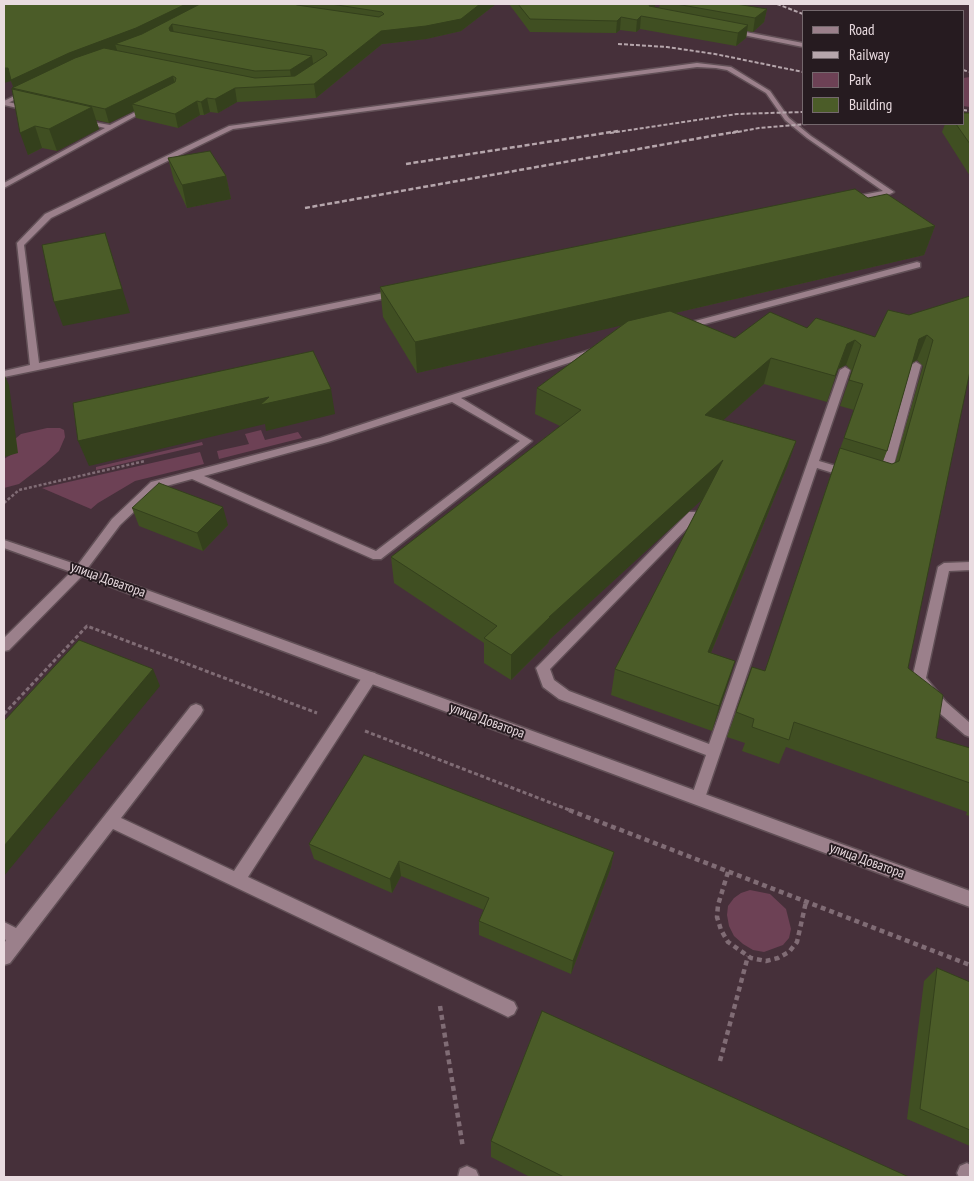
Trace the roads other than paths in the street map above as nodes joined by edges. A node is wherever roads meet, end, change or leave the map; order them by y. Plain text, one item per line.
1 (724, 30) edge
2 (802, 46) edge
3 (40, 86) edge
4 (159, 101) edge
5 (4, 103) edge
6 (40, 111) edge
7 (75, 119) edge
8 (111, 127) junction
9 (4, 186) edge
10 (842, 202) edge
11 (917, 264) dead end
12 (404, 291) edge
13 (668, 331) edge
14 (610, 346) edge
15 (916, 365) edge
16 (35, 367) junction
17 (845, 370) edge
18 (4, 374) edge
19 (453, 398) junction
20 (813, 463) junction
21 (193, 475) junction
22 (856, 476) edge
23 (874, 481) edge
24 (693, 515) edge
25 (4, 544) edge
26 (970, 566) edge
27 (80, 570) junction
28 (4, 646) edge
29 (370, 677) junction
30 (196, 710) dead end
31 (970, 730) edge
32 (714, 752) junction
33 (698, 798) junction
34 (110, 820) junction
35 (237, 880) junction
36 (970, 899) edge
37 (11, 934) edge
38 (4, 956) edge
39 (508, 1008) dead end

1 - 2 street
3 - 5 street
4 - 8 street
5 - 6 street
7 - 8 street
8 - 9 street
10 - 16 street
11 - 13 street
12 - 16 street
14 - 19 street
15 - 23 street
16 - 18 street
17 - 20 street
19 - 21 street
19 - 21 street
20 - 22 street
20 - 32 street
21 - 27 street
24 - 32 street
25 - 27 street, улица Доватора
26 - 31 street
27 - 28 street
27 - 29 street, улица Доватора
29 - 33 street, улица Доватора
29 - 35 street
30 - 34 street
32 - 33 street
33 - 36 street, улица Доватора
34 - 35 street
34 - 37 street
35 - 39 street
37 - 38 street

